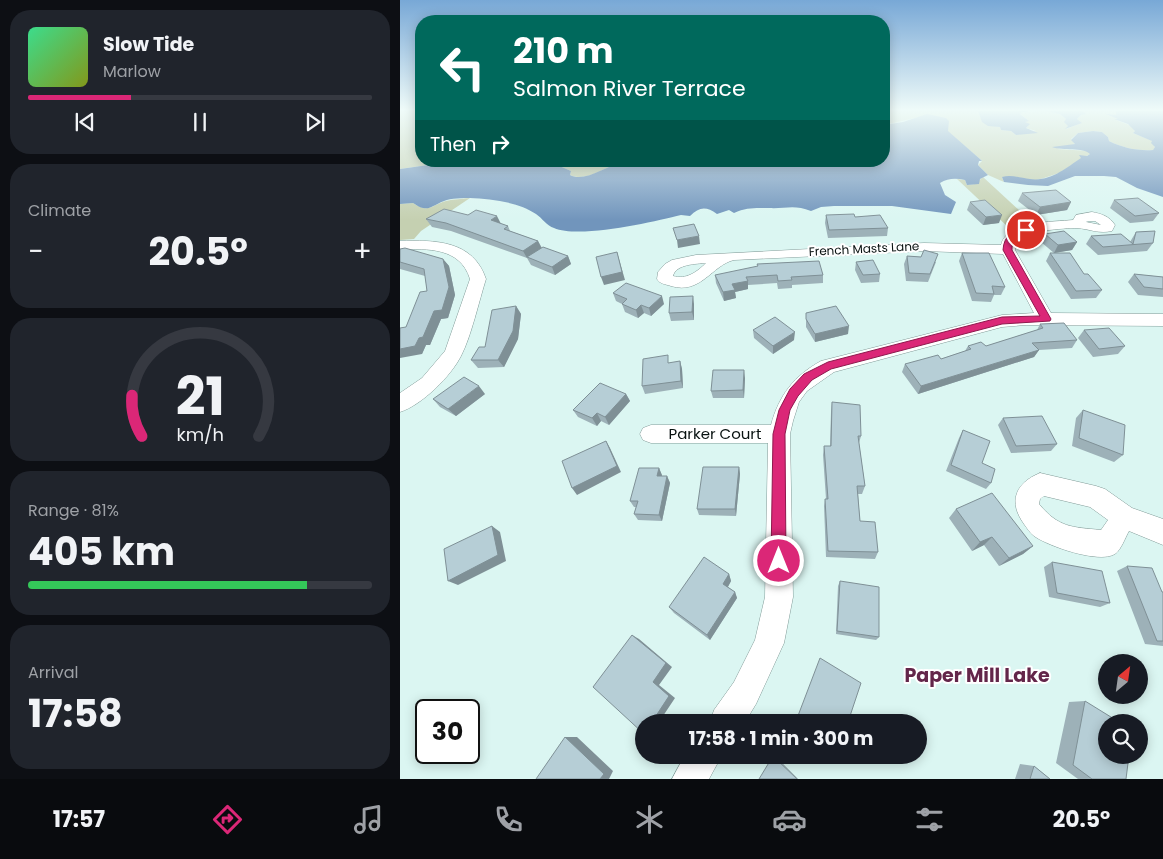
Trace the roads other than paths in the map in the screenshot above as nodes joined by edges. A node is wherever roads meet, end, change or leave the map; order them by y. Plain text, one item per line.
1 (1078, 224) dead end
2 (400, 245) edge
3 (1008, 250) junction
4 (720, 259) dead end
5 (1046, 319) junction
6 (1163, 320) edge
7 (400, 404) edge
8 (651, 434) dead end
9 (779, 434) junction
10 (1124, 517) dead end
11 (1163, 532) edge
12 (732, 714) edge
13 (699, 764) edge
14 (689, 779) edge

1 - 3 street
2 - 7 street
3 - 4 street, French Masts Lane
3 - 5 street
5 - 6 street
5 - 9 street
8 - 9 street, Parker Court
9 - 12 street
10 - 11 street
13 - 14 street

